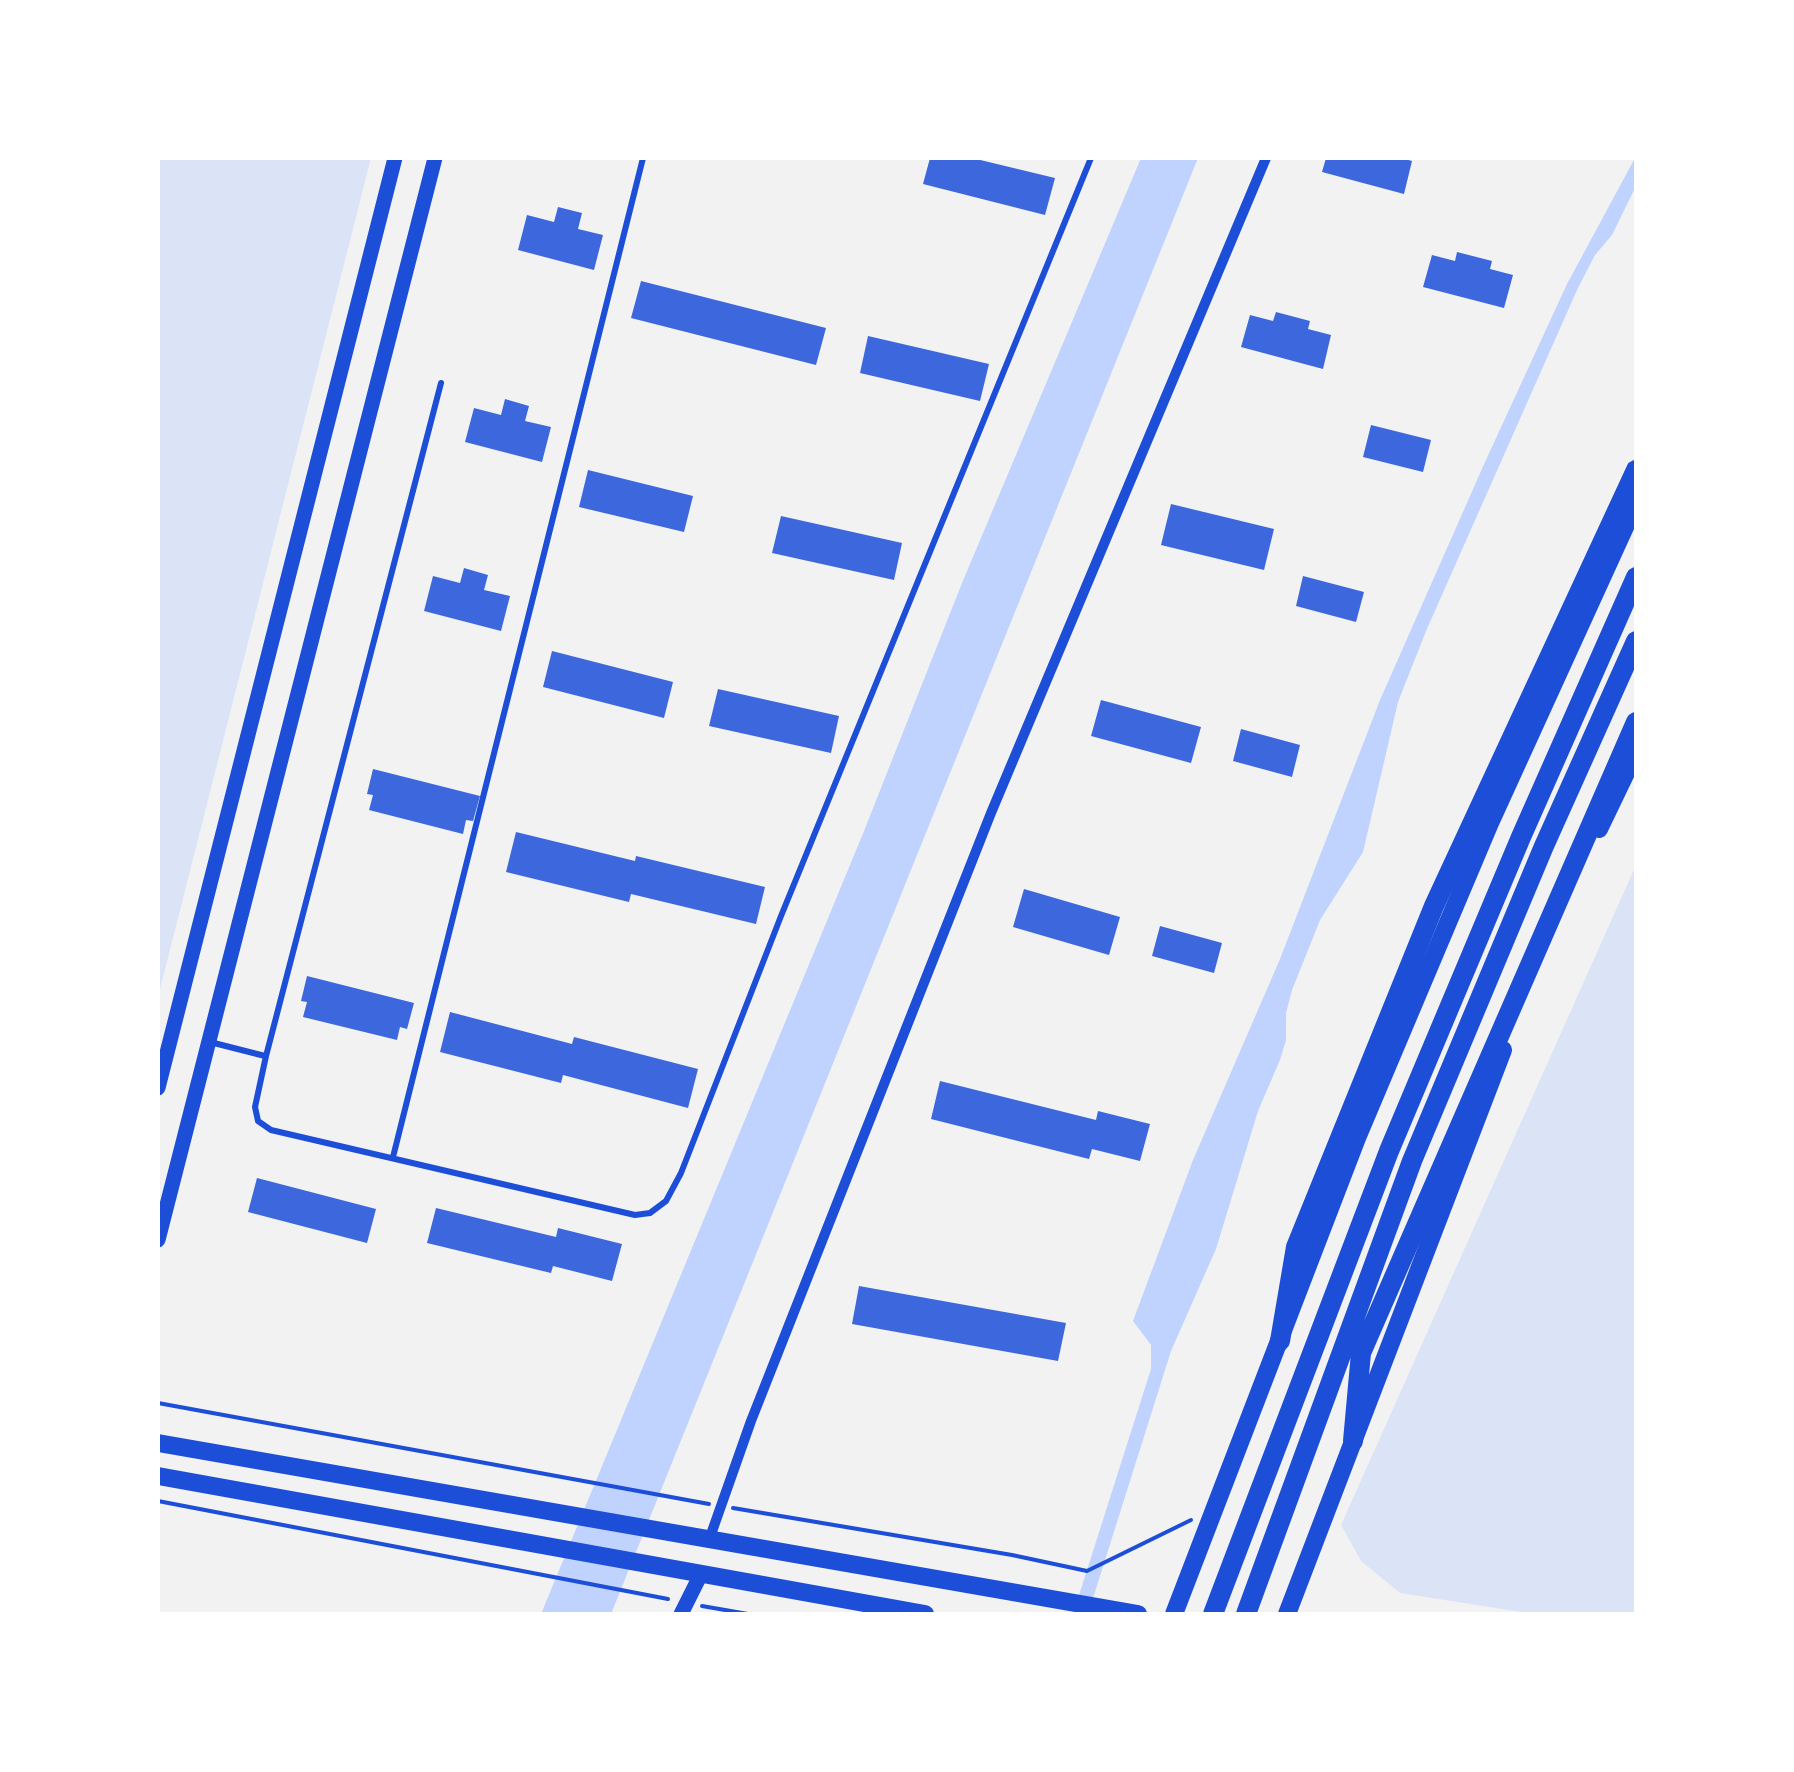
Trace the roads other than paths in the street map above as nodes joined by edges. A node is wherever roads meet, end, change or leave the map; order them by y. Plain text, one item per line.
1 (394, 158) edge
2 (435, 158) edge
3 (644, 158) edge
4 (1090, 158) edge
5 (1266, 158) edge
6 (441, 383) dead end
7 (1636, 470) edge
8 (1636, 502) edge
9 (1636, 577) edge
10 (1636, 641) edge
11 (1636, 722) edge
12 (1636, 752) edge
13 (208, 1042) junction
14 (266, 1056) junction
15 (158, 1088) edge
16 (393, 1157) junction
17 (158, 1240) edge
18 (1280, 1342) junction
19 (1353, 1442) junction
20 (158, 1443) edge
21 (158, 1476) edge
22 (708, 1540) junction
23 (700, 1574) junction
24 (686, 1609) edge
25 (925, 1614) edge
26 (1138, 1614) edge
27 (1174, 1614) edge
28 (1212, 1614) edge
29 (1246, 1614) edge
30 (1287, 1614) edge

1 - 15 street
2 - 13 street
3 - 16 lane
4 - 16 lane
5 - 22 street
6 - 14 lane
7 - 18 highway
8 - 18 main road
9 - 28 highway
10 - 29 highway
11 - 19 highway
12 - 19 main road
13 - 14 lane
13 - 17 street
14 - 16 lane
18 - 27 main road
19 - 30 main road
20 - 22 main road
21 - 23 main road
22 - 26 main road
23 - 24 street
23 - 25 main road

